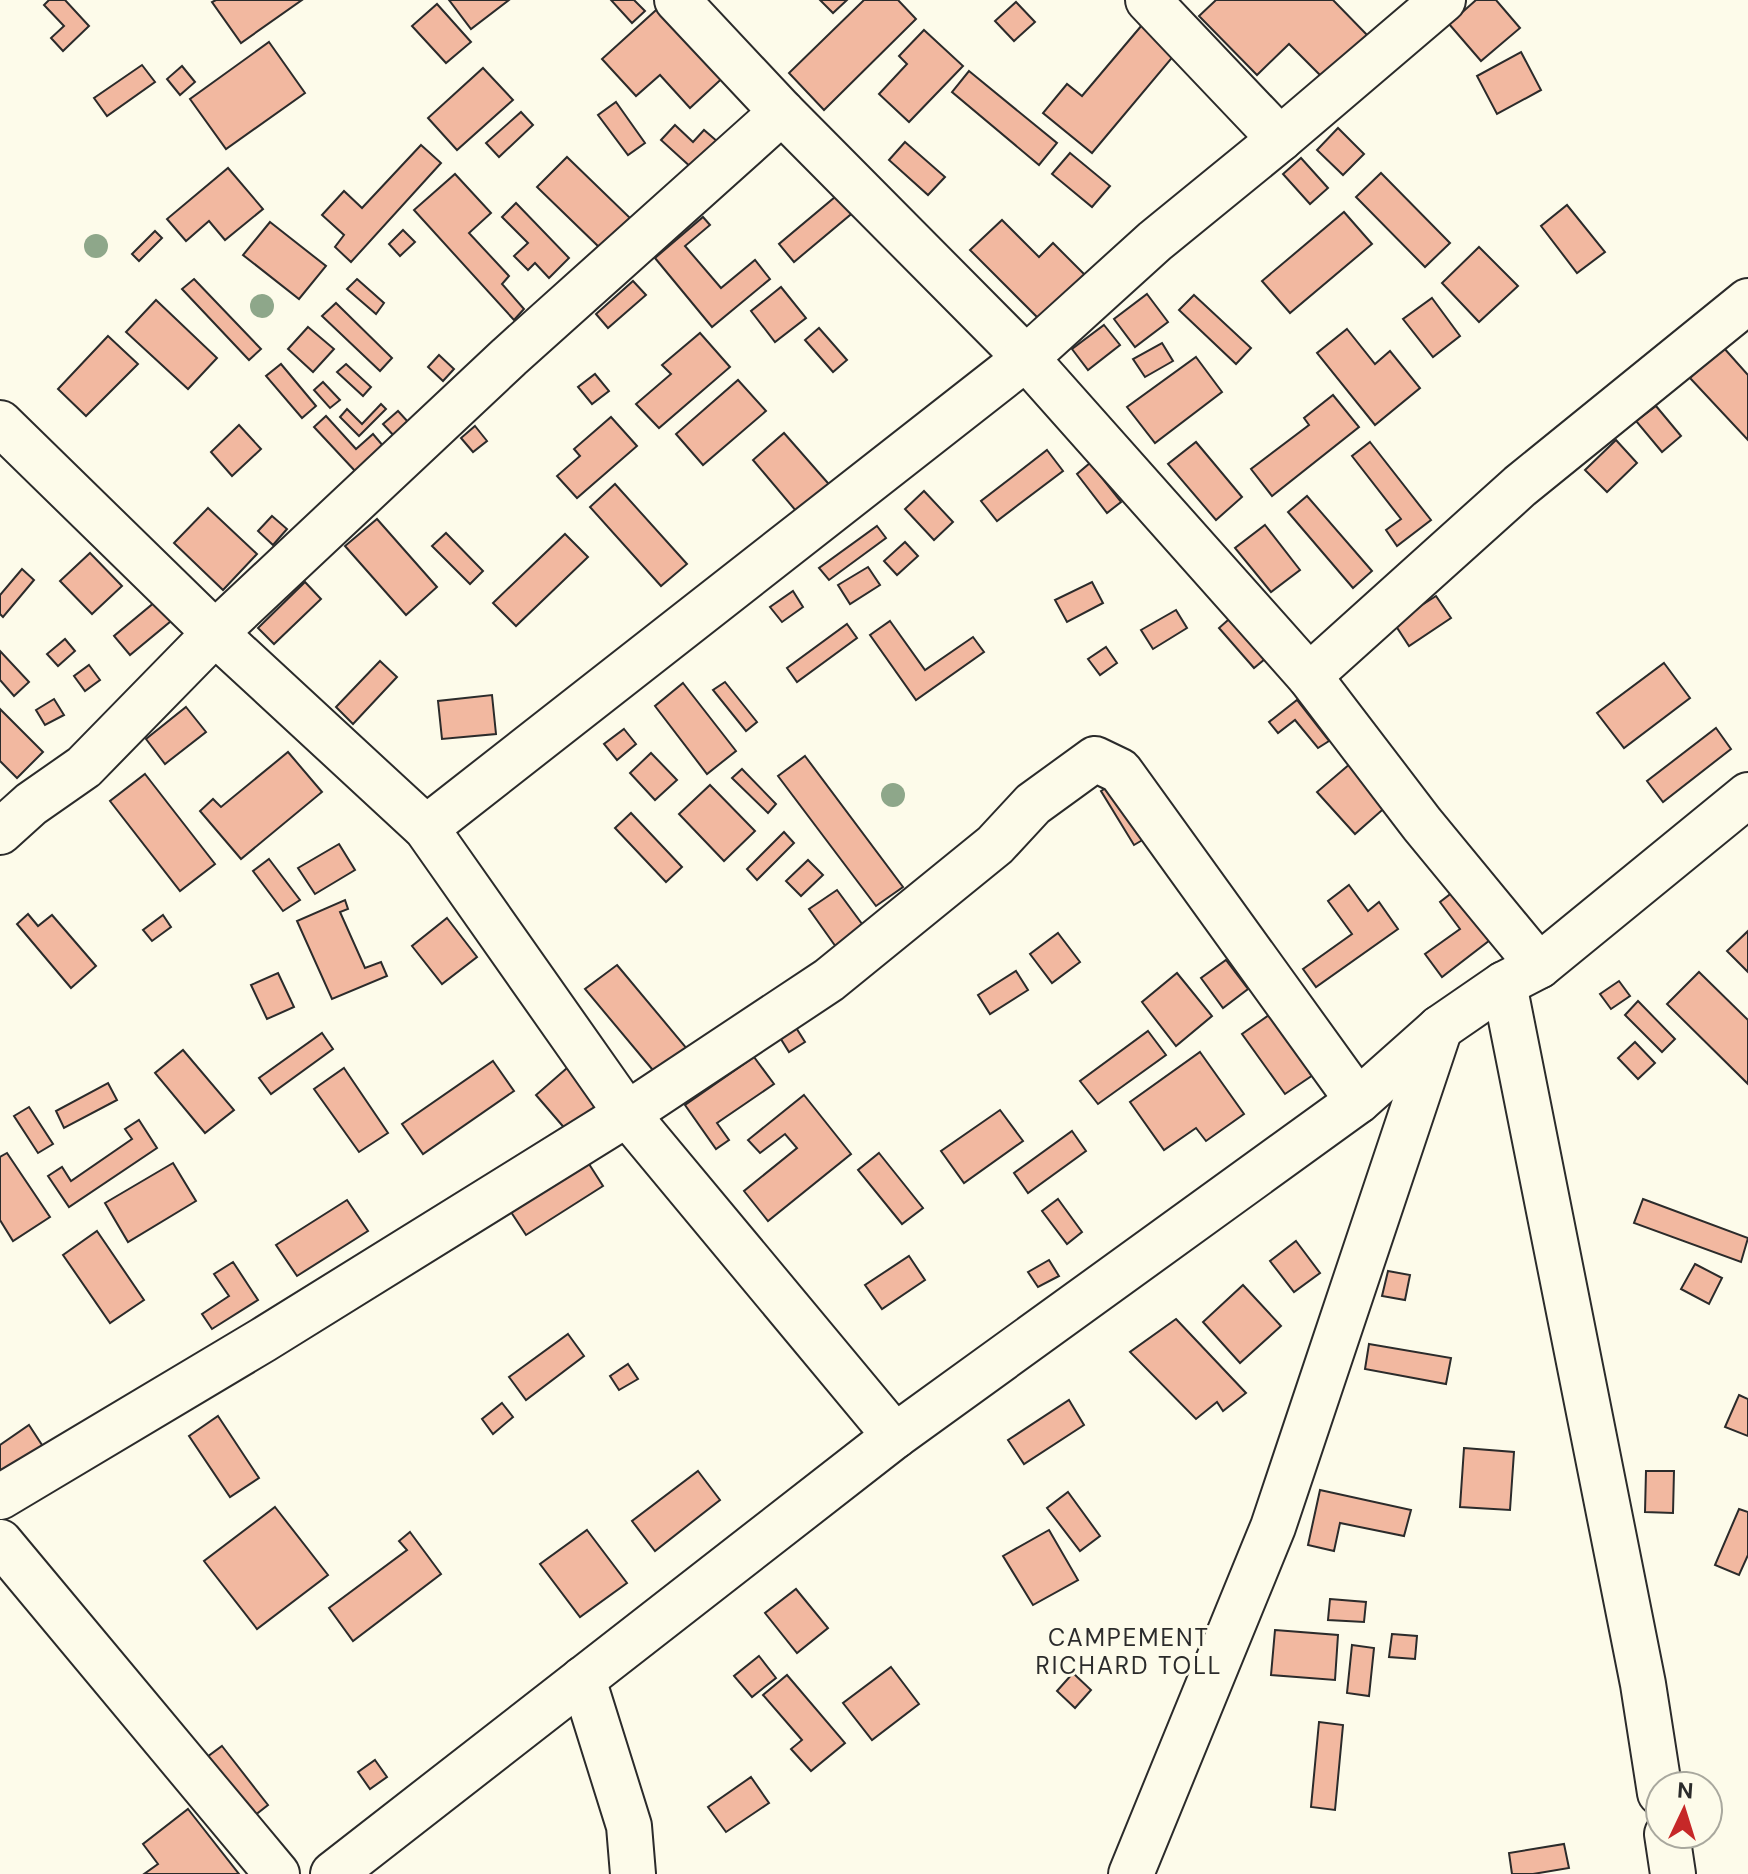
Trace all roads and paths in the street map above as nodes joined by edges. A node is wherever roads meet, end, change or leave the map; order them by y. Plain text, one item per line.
1 (677, 0) edge
2 (1148, 0) edge
3 (1443, 0) edge
4 (782, 112) junction
5 (1280, 139) junction
6 (1748, 301) edge
7 (1026, 358) junction
8 (0, 423) edge
9 (215, 633) junction
10 (1309, 676) junction
11 (1748, 795) edge
12 (426, 828) junction
13 (0, 832) edge
14 (1522, 975) junction
15 (1440, 1028) junction
16 (1358, 1101) junction
17 (627, 1114) junction
18 (895, 1436) junction
19 (0, 1497) edge
20 (0, 1542) edge
21 (583, 1679) junction
22 (1656, 1770) edge
23 (1669, 1850) edge
24 (277, 1874) edge
25 (333, 1874) edge
26 (633, 1874) edge
27 (1131, 1874) edge
28 (1673, 1874) edge

1 - 4 street
2 - 5 street
3 - 5 street
4 - 7 street
4 - 9 street
5 - 7 street
6 - 10 street
7 - 10 street
7 - 12 street
8 - 9 street
9 - 12 street
9 - 13 street
10 - 14 street
11 - 14 street
12 - 17 street
14 - 15 street
14 - 22 street
15 - 16 street
15 - 27 street
16 - 17 street
16 - 18 street
17 - 18 street
17 - 19 street
18 - 21 street
20 - 24 street
21 - 25 street
21 - 26 street
23 - 28 street

